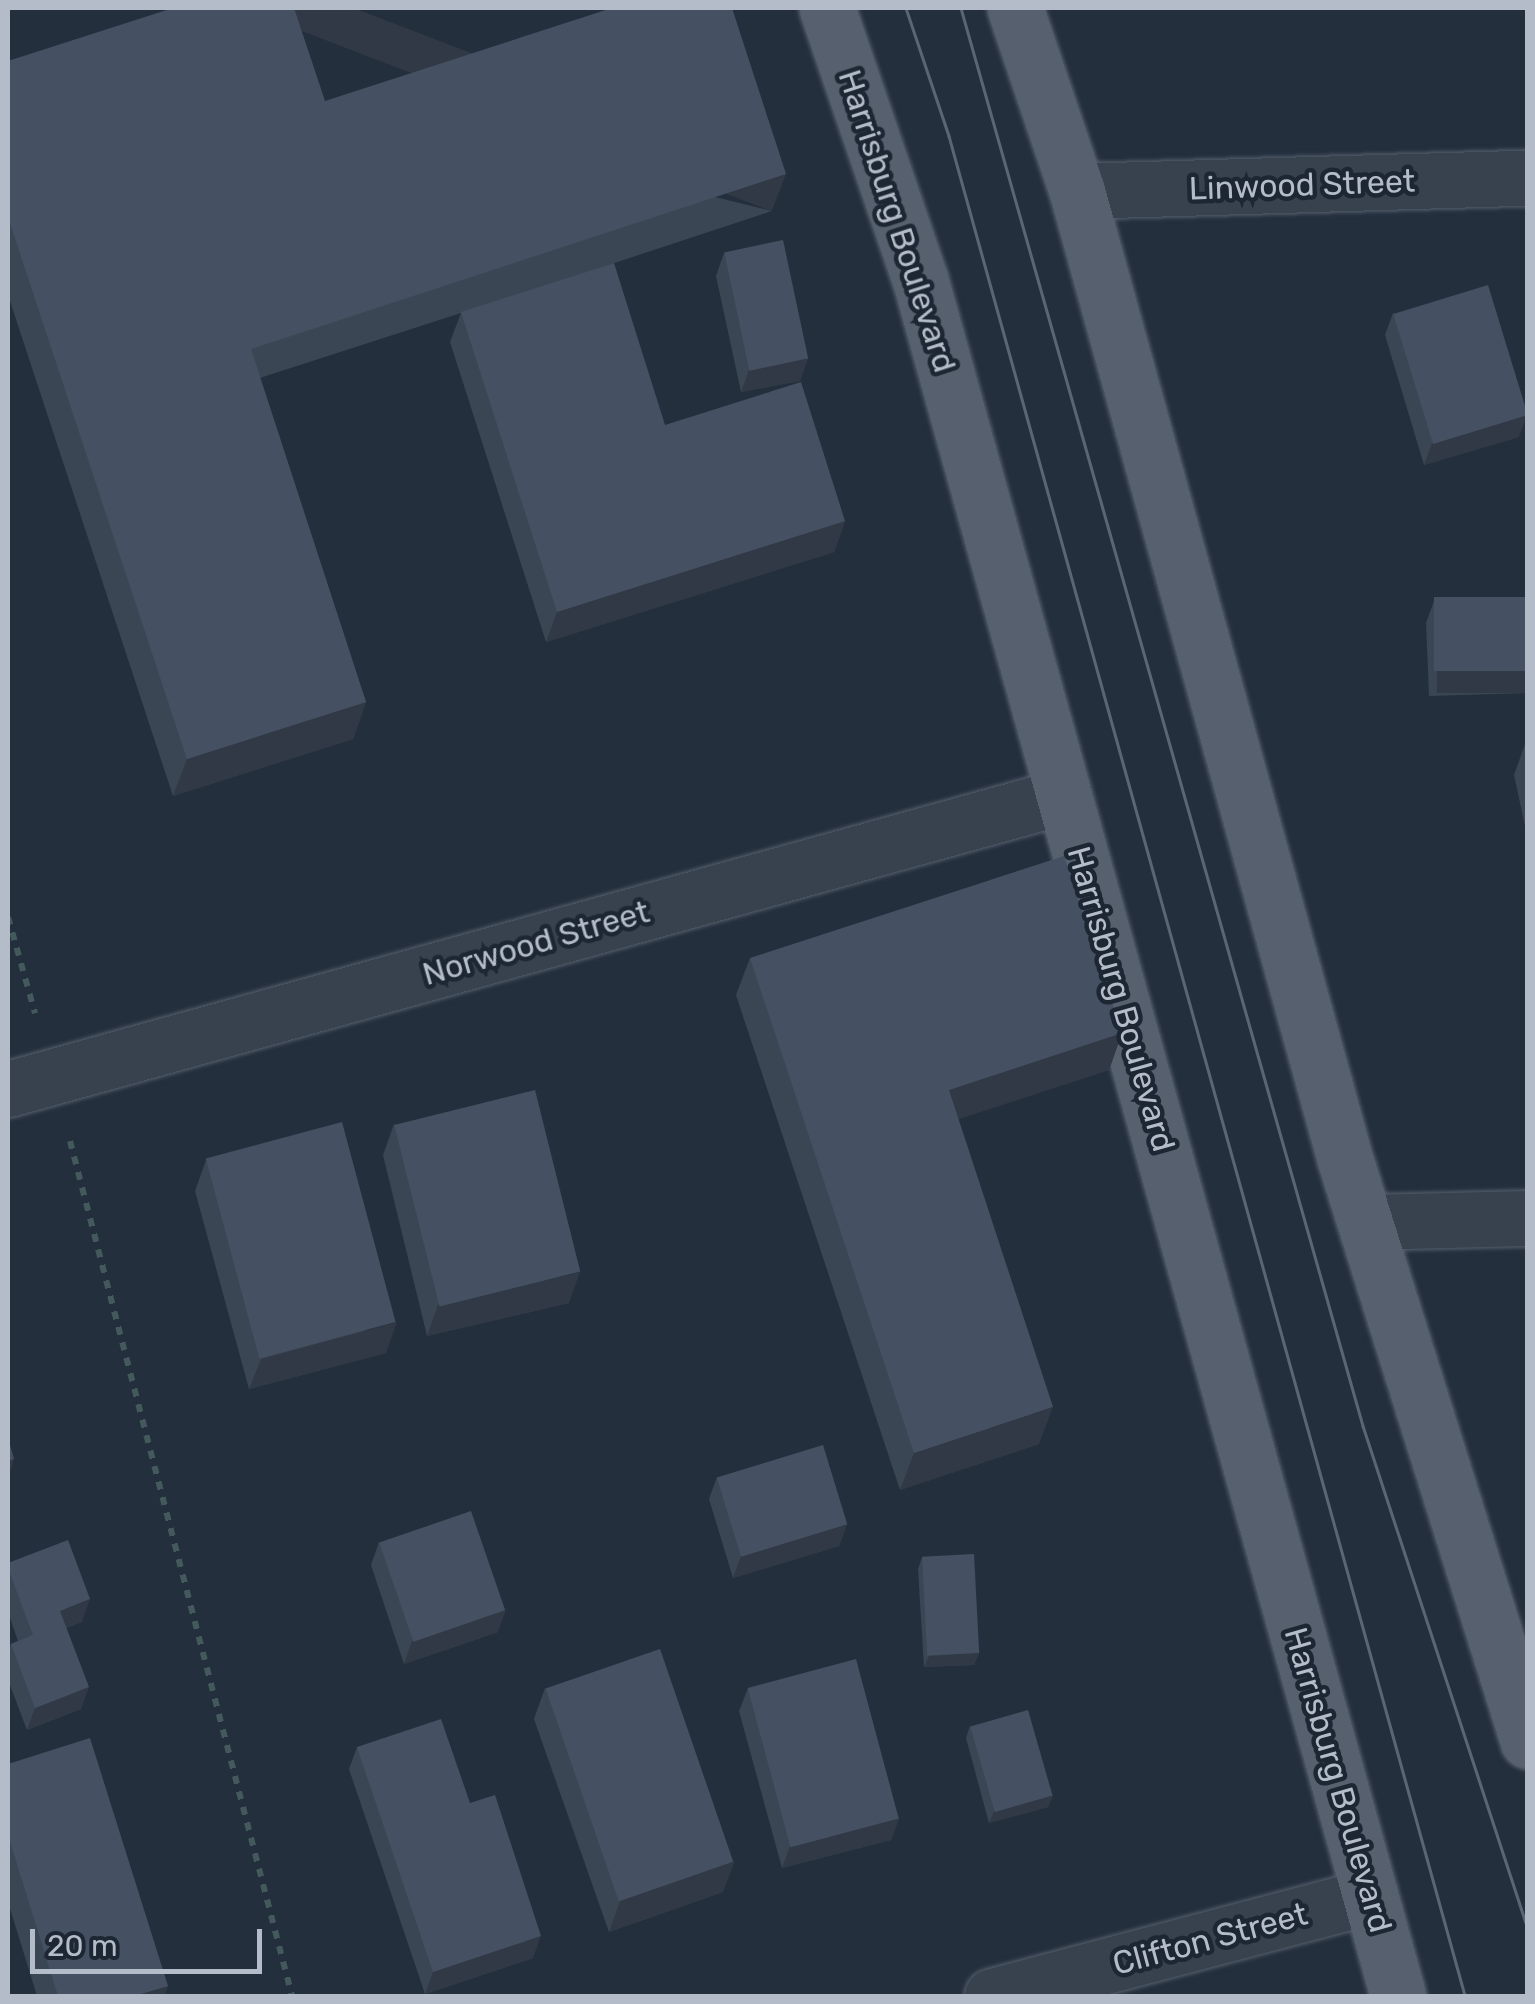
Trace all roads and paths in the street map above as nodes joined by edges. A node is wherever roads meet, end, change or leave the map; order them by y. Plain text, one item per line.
1 (827, 8) edge
2 (1016, 8) edge
3 (1026, 8) edge
4 (1528, 178) edge
5 (1077, 191) junction
6 (1064, 796) junction
7 (8, 917) edge
8 (30, 1084) edge
9 (1528, 1218) edge
10 (1365, 1222) junction
11 (1528, 1741) edge
12 (1370, 1896) junction
13 (292, 1996) edge
14 (992, 1996) edge
15 (1398, 1996) edge

1 - 6 main road, Harrisburg Boulevard
2 - 5 main road
3 - 5 main road
4 - 5 street, Linwood Street
5 - 10 main road
6 - 8 street, Norwood Street
6 - 12 main road, Harrisburg Boulevard
7 - 8 path
8 - 13 path
9 - 10 street
10 - 11 main road
12 - 14 street, Clifton Street
12 - 15 main road, Harrisburg Boulevard

